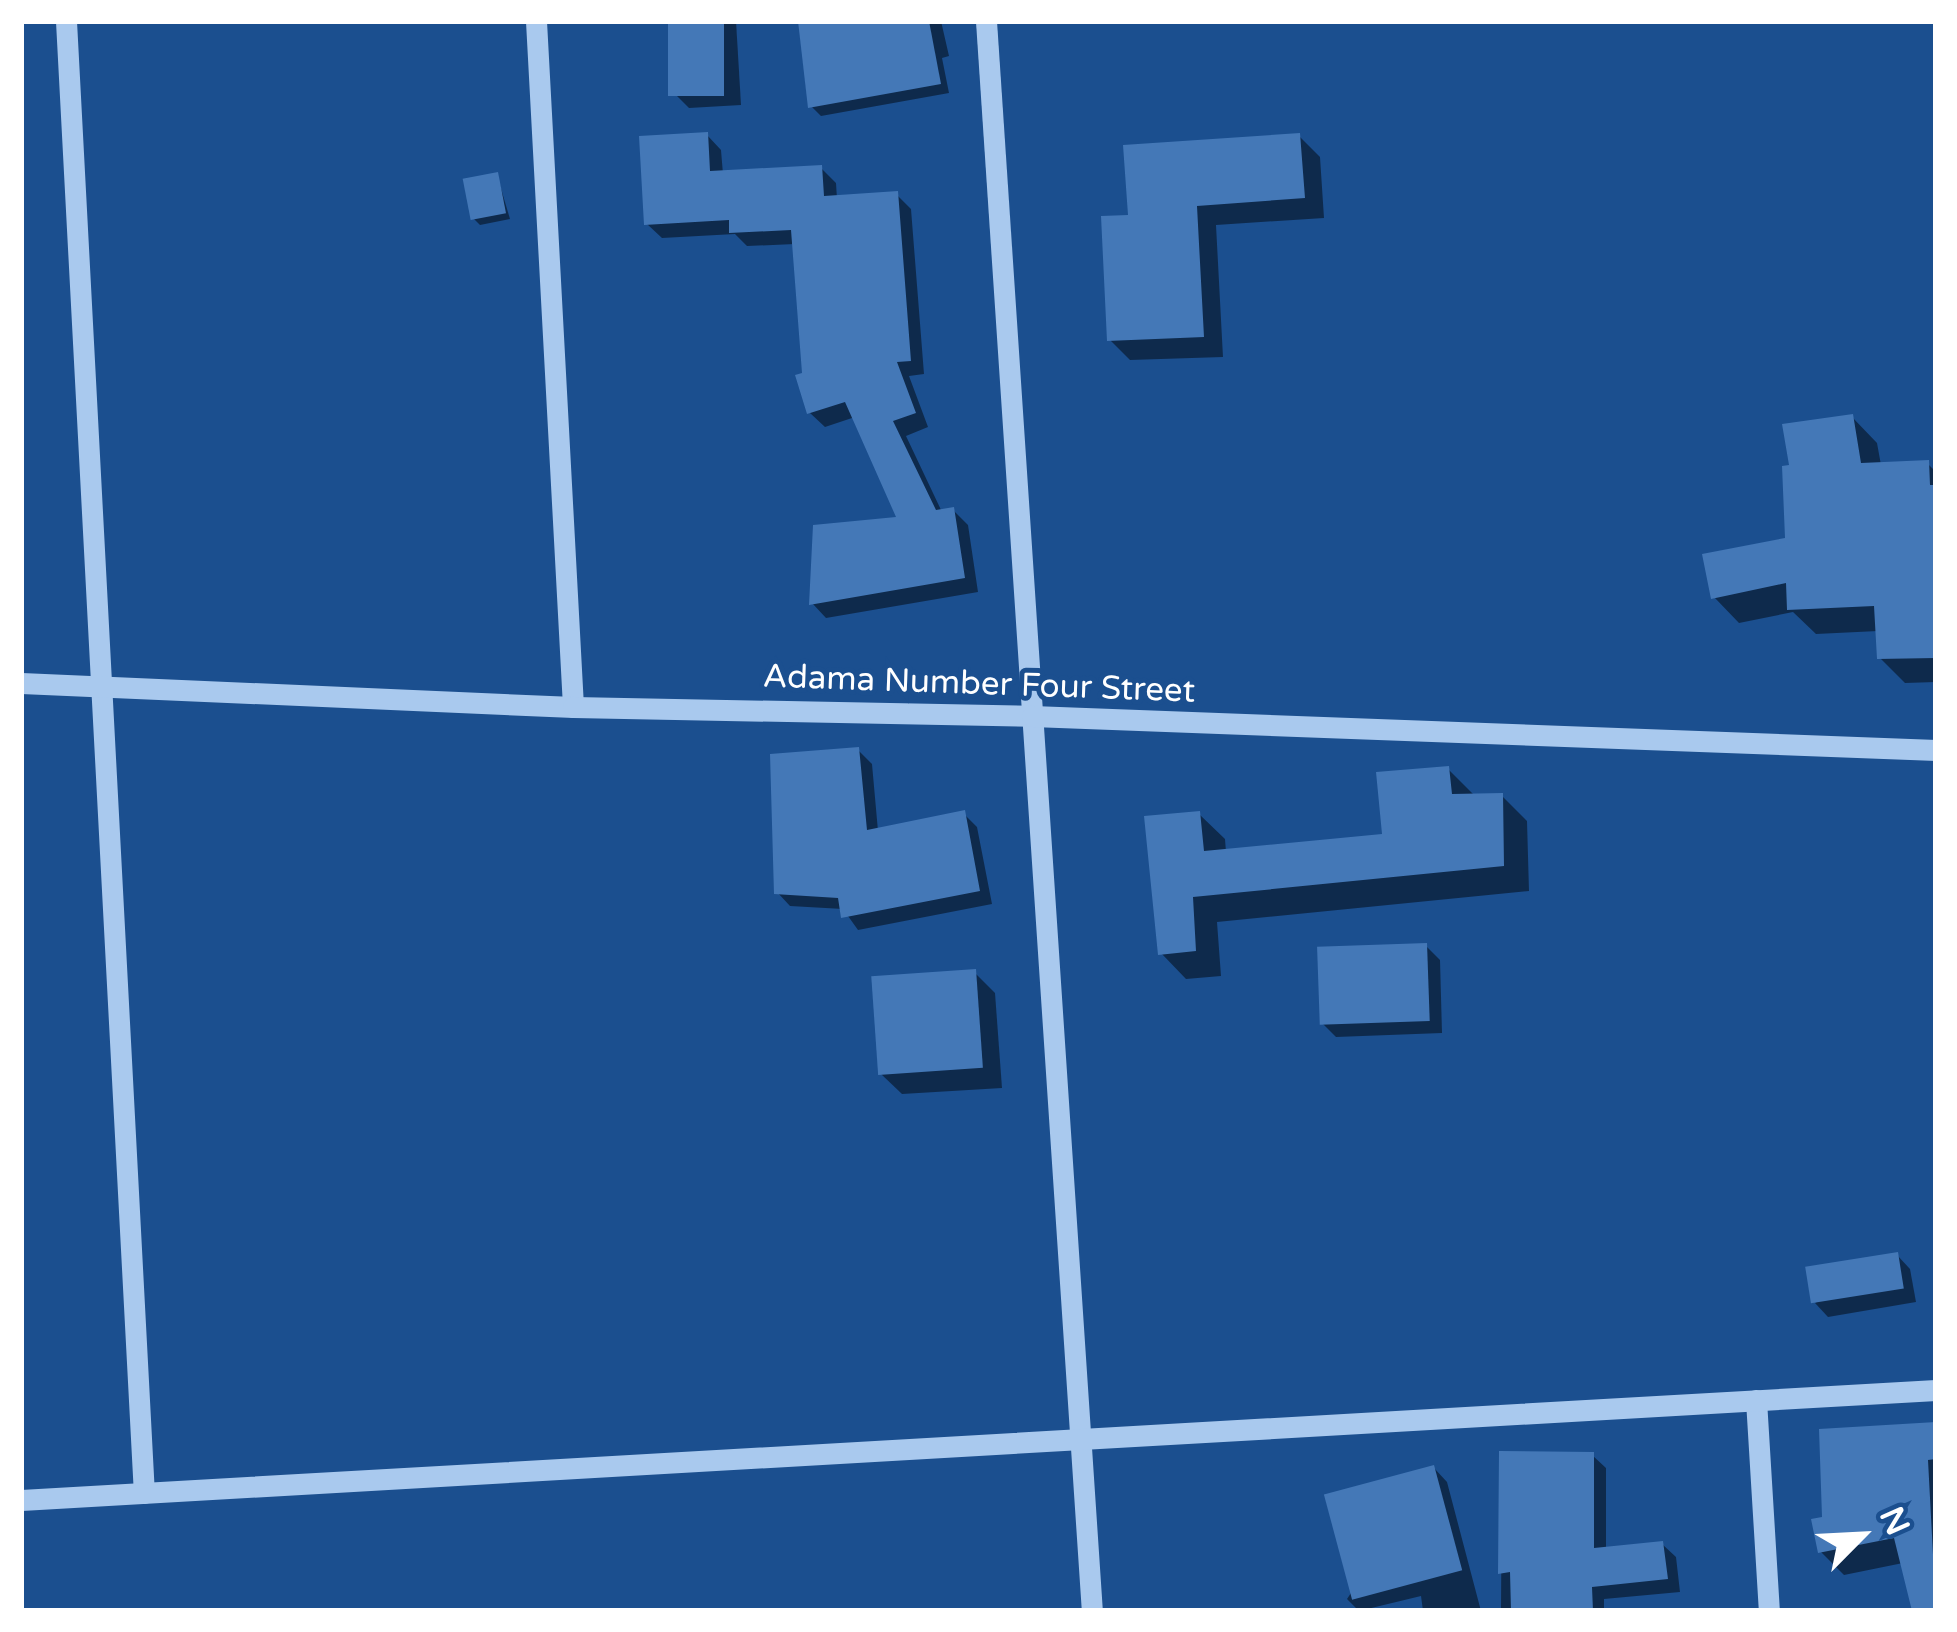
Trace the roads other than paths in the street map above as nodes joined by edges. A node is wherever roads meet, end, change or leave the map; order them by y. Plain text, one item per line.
1 (66, 21) edge
2 (536, 21) edge
3 (986, 21) edge
4 (21, 683) edge
5 (101, 683) junction
6 (573, 707) junction
7 (1032, 716) junction
8 (1936, 750) edge
9 (1936, 1390) edge
10 (1756, 1400) junction
11 (1080, 1439) junction
12 (145, 1493) junction
13 (21, 1500) edge
14 (1092, 1611) edge
15 (1769, 1611) edge

1 - 5 street
2 - 6 street
3 - 7 street
4 - 5 street, Adama Number Four Street
5 - 6 street, Adama Number Four Street
5 - 12 street
6 - 7 street, Adama Number Four Street
7 - 8 street, Adama Number Four Street
7 - 11 street
9 - 10 street
10 - 11 street
10 - 15 street
11 - 12 street
11 - 14 street
12 - 13 street

